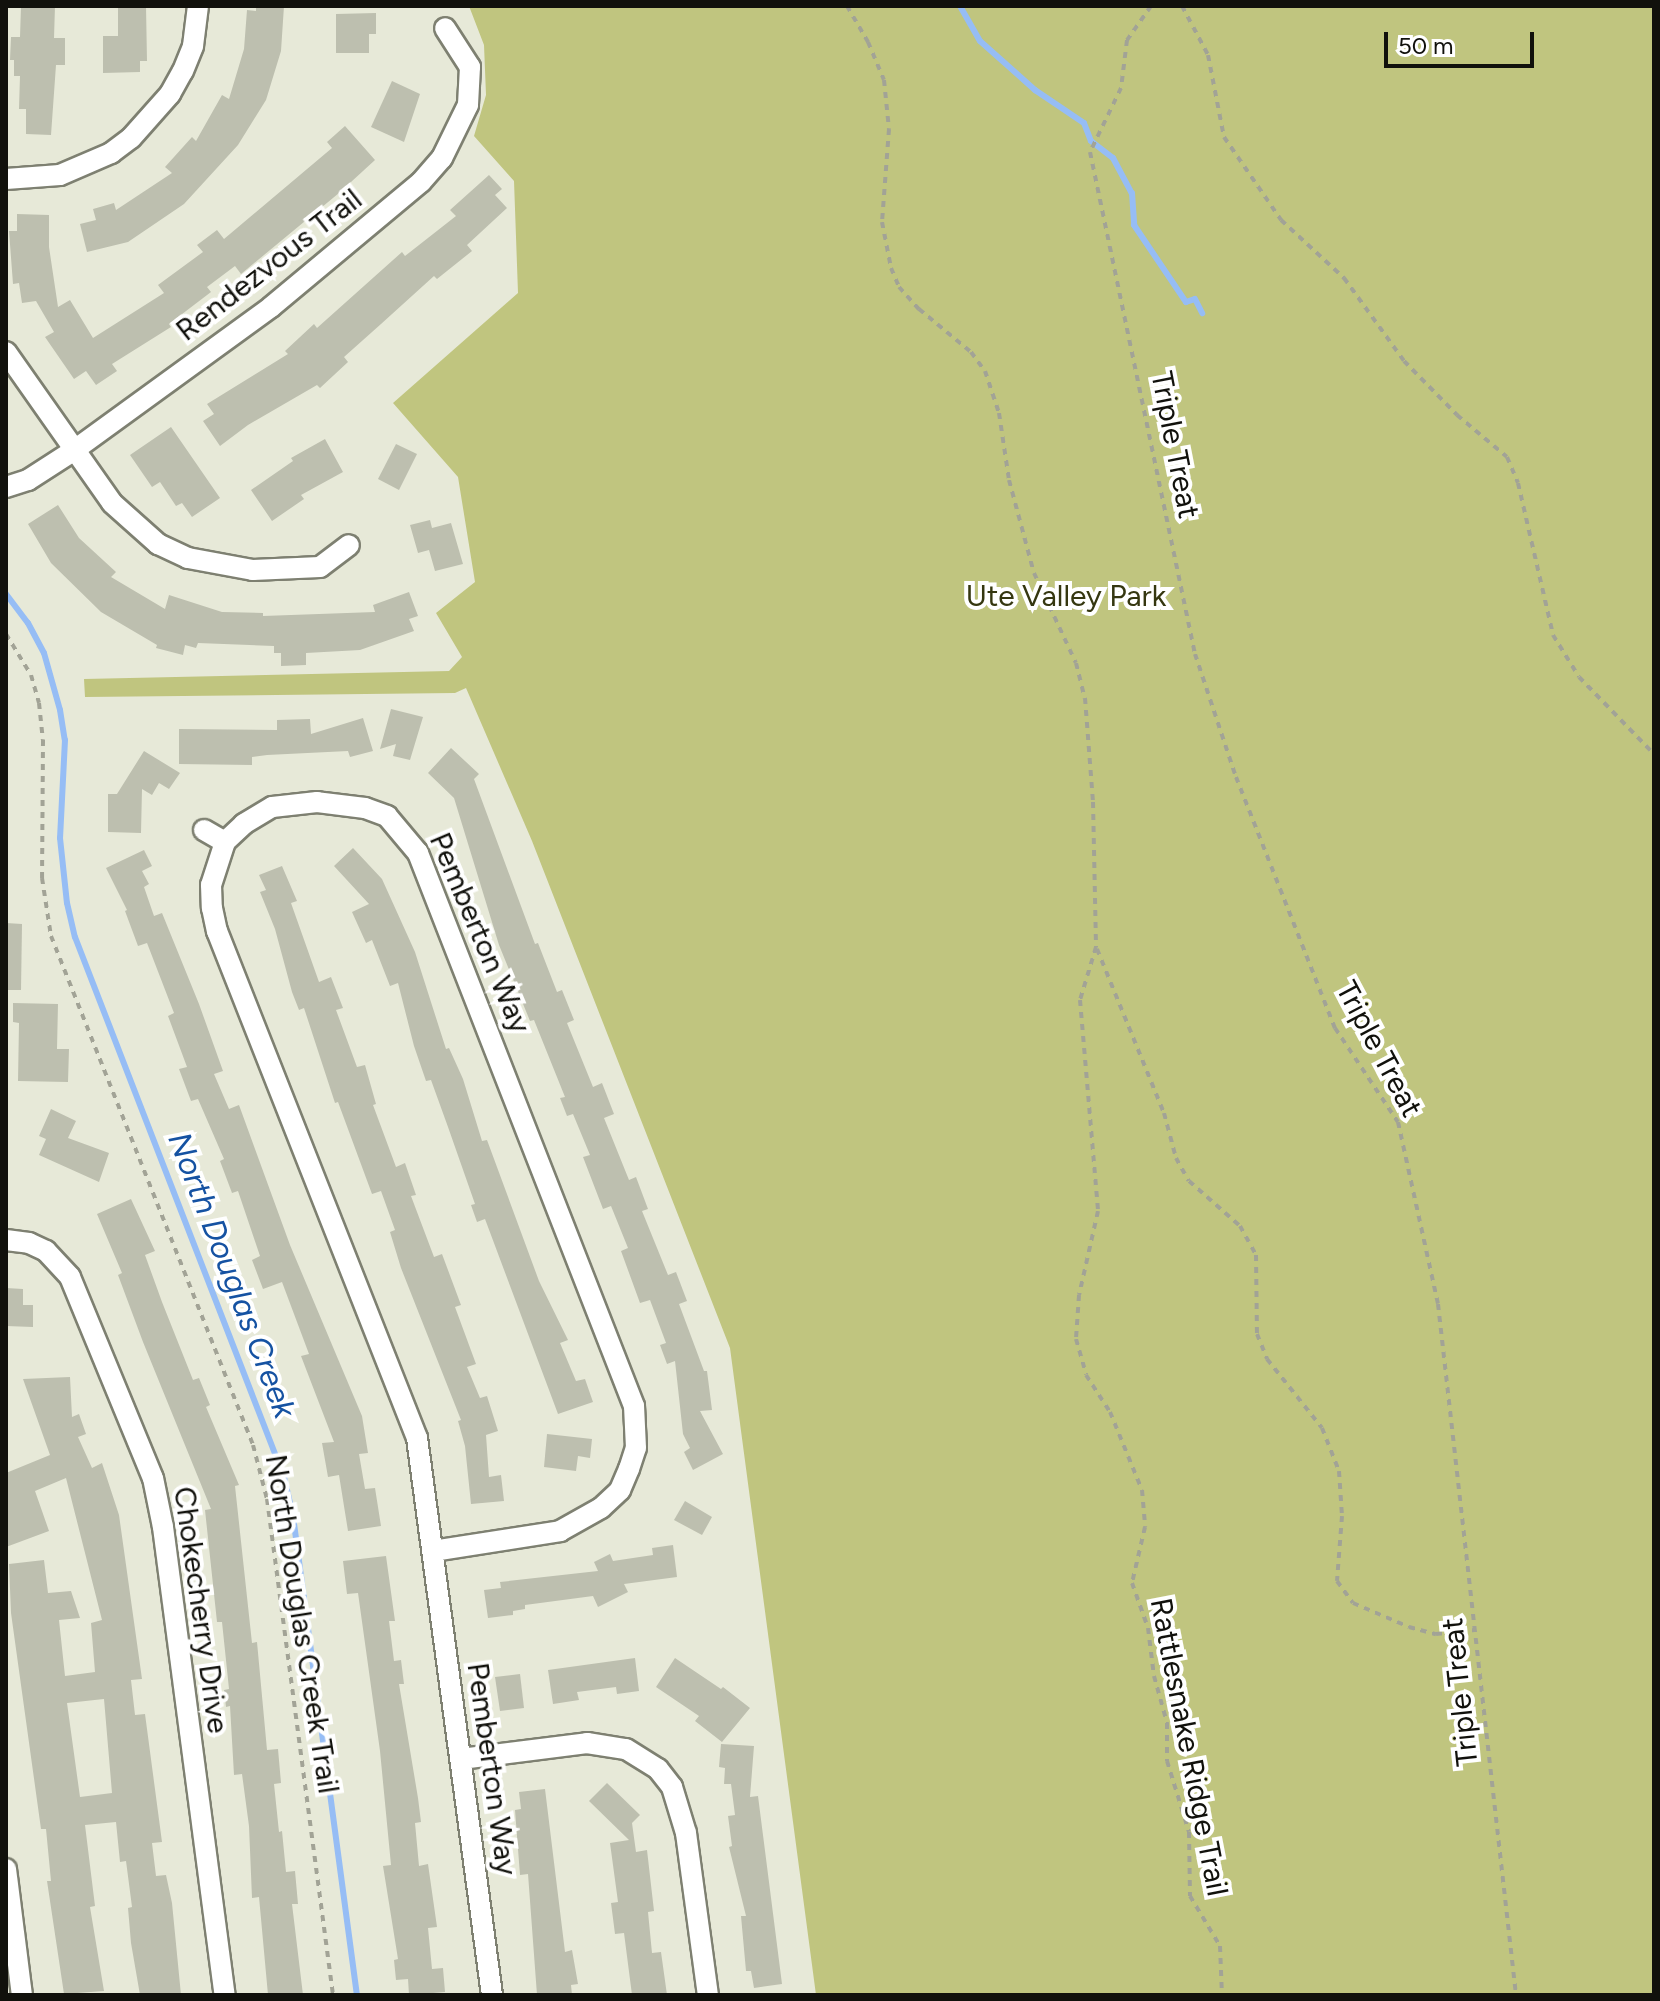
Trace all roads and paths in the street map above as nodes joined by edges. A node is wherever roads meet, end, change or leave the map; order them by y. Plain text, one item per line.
1 (198, 6) edge
2 (847, 6) edge
3 (1151, 6) edge
4 (1182, 6) edge
5 (445, 28) dead end
6 (6, 179) edge
7 (6, 352) edge
8 (73, 451) junction
9 (6, 487) edge
10 (349, 545) dead end
11 (6, 634) edge
12 (1654, 754) edge
13 (204, 830) dead end
14 (225, 842) junction
15 (1096, 947) junction
16 (6, 1240) edge
17 (433, 1551) junction
18 (1475, 1630) junction
19 (461, 1759) junction
20 (6, 1869) edge
21 (19, 1995) edge
22 (225, 1995) edge
23 (333, 1995) edge
24 (492, 1995) edge
25 (708, 1995) edge
26 (1222, 1995) edge
27 (1516, 1995) edge

1 - 6 street
2 - 15 path, Rattlesnake Ridge Trail
3 - 18 path, Triple Treat
4 - 12 path
5 - 8 street, Rendezvous Trail
7 - 8 street
8 - 9 street, Rendezvous Trail
8 - 10 street
11 - 23 path, North Douglas Creek Trail
13 - 14 street
14 - 17 street, Pemberton Way
14 - 17 street, Pemberton Way
15 - 18 path
15 - 26 path, Rattlesnake Ridge Trail
16 - 22 street, Chokecherry Drive
17 - 19 street, Pemberton Way
18 - 27 path, Triple Treat
19 - 24 street, Pemberton Way
19 - 25 street
20 - 21 street

